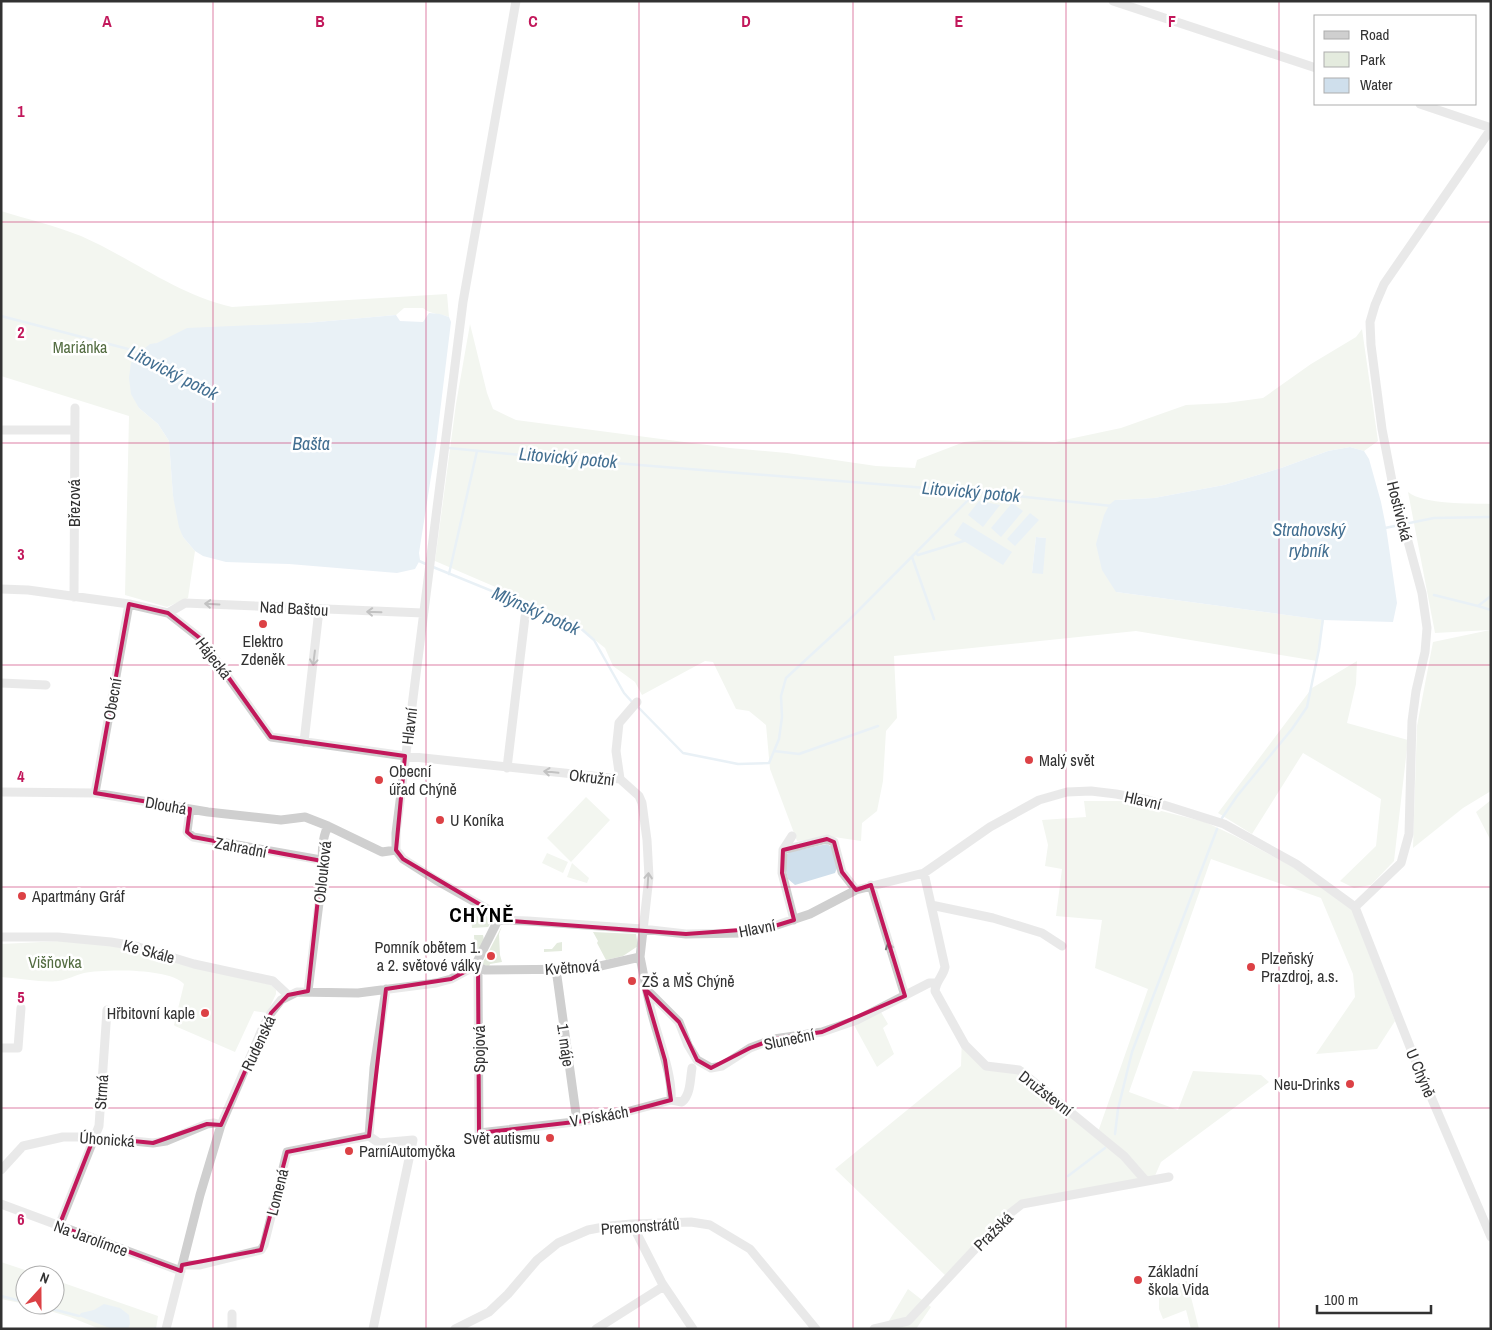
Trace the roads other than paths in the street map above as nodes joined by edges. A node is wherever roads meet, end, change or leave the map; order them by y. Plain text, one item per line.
1 (516, 1) edge
2 (1112, 1) edge
3 (1314, 67) edge
4 (1423, 105) edge
5 (1491, 129) edge
6 (75, 408) dead end
7 (1, 430) edge
8 (75, 430) junction
9 (1, 589) edge
10 (74, 598) junction
11 (130, 604) junction
12 (319, 610) junction
13 (168, 613) junction
14 (423, 613) junction
15 (524, 617) dead end
16 (1, 683) edge
17 (46, 685) dead end
18 (636, 702) dead end
19 (304, 742) junction
20 (405, 756) junction
21 (507, 768) junction
22 (620, 779) junction
23 (1, 792) edge
24 (95, 793) junction
25 (190, 809) junction
26 (328, 826) junction
27 (792, 836) dead end
28 (396, 850) junction
29 (783, 850) junction
30 (321, 860) junction
31 (924, 874) junction
32 (871, 885) junction
33 (856, 890) junction
34 (930, 905) junction
35 (1355, 907) junction
36 (498, 920) junction
37 (794, 920) junction
38 (642, 929) junction
39 (1, 937) edge
40 (1062, 946) dead end
41 (640, 957) junction
42 (475, 966) junction
43 (556, 969) junction
44 (936, 983) junction
45 (386, 989) junction
46 (647, 990) junction
47 (308, 991) junction
48 (288, 995) junction
49 (904, 996) junction
50 (21, 1008) dead end
51 (107, 1010) dead end
52 (1, 1048) edge
53 (692, 1068) dead end
54 (671, 1100) junction
55 (576, 1121) junction
56 (221, 1125) junction
57 (479, 1132) joint
58 (368, 1136) junction
59 (94, 1137) junction
60 (1, 1170) edge
61 (1169, 1177) dead end
62 (1145, 1180) junction
63 (1, 1204) edge
64 (632, 1224) junction
65 (59, 1226) junction
66 (1491, 1237) edge
67 (182, 1268) junction
68 (664, 1286) junction
69 (232, 1314) dead end
70 (460, 1328) edge
71 (166, 1329) edge
72 (232, 1329) edge
73 (373, 1329) edge
74 (596, 1329) edge
75 (692, 1329) edge
76 (816, 1329) edge
77 (874, 1329) edge

1 - 14 street, Hlavní
2 - 3 street
4 - 5 street
5 - 35 street, Hostivická
6 - 8 street, Březová
7 - 8 street
8 - 10 street, Březová
9 - 10 street, Hájecká
10 - 11 street, Hájecká
11 - 13 street, Hájecká
11 - 24 street, Obecní
12 -> 13 street, Nad Baštou
14 -> 12 street, Nad Baštou
12 -> 19 street
13 - 19 street, Hájecká
14 - 20 street, Hlavní
15 - 21 street
16 - 17 street
18 - 22 street
19 - 20 street, Hájecká
20 - 21 street, Okružní
20 - 28 street, Hlavní
22 -> 21 street, Okružní
38 -> 22 street, Okružní
23 - 24 street, Dlouhá
24 - 25 street, Dlouhá
25 - 26 street, Dlouhá
25 - 30 street, Zahradní
26 - 28 street, Oblouková
26 - 30 street, Oblouková
27 - 29 street
28 - 36 street
29 - 33 street
29 - 37 street
30 - 47 street, Oblouková
31 - 32 street, Hlavní
31 - 34 street
31 - 35 street, Hlavní
32 - 33 street, Hlavní
49 -> 32 street
33 - 37 street, Hlavní
34 - 40 street
34 - 44 street
35 - 66 street, U Chýně
36 - 38 street, Hlavní
36 - 42 street
37 - 38 street, Hlavní
38 - 41 street
39 - 48 street, Ke Skále
41 - 43 street, Květnová
41 - 46 street
42 - 43 street, Květnová
42 - 45 street
42 - 57 street, Spojová
43 - 55 street, 1. máje
44 - 49 street, Sluneční
44 - 62 street, Družstevní
45 - 47 street
45 - 58 street
46 - 49 street, Sluneční
46 - 54 street
47 - 48 street
48 - 56 street, Rudenská
50 - 52 street
51 - 59 street, Strmá
53 - 54 street, V Pískách
54 - 55 street, V Pískách
55 - 57 street, V Pískách
56 - 59 street, Úhonická
56 - 67 street, Rudenská
58 - 67 street, Lomená
58 - 73 street, Lomená
59 - 60 street, Úhonická
59 - 65 street, Strmá
61 - 62 street, Pražská
62 - 77 street, Pražská
63 - 65 street, Na Jarolímce
64 - 68 street
64 - 70 street, Premonstrátů
64 - 76 street, Premonstrátů
65 - 67 street, Na Jarolímce
67 - 71 street, Rudenská
68 - 74 street
68 - 75 street
69 - 72 street

